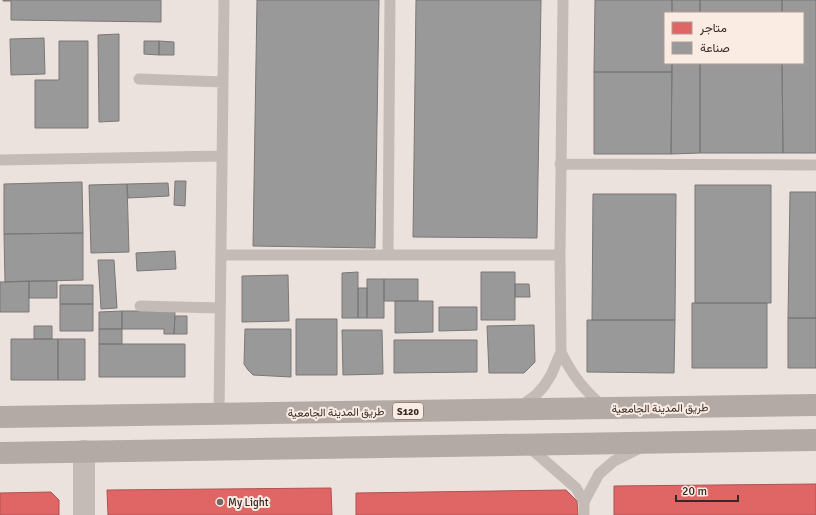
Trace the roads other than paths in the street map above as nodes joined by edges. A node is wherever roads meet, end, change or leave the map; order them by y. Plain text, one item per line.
1 (224, 0) edge
2 (390, 0) edge
3 (563, 0) edge
4 (139, 79) dead end
5 (223, 82) junction
6 (222, 156) junction
7 (0, 160) edge
8 (560, 164) junction
9 (816, 165) edge
10 (221, 255) junction
11 (388, 255) junction
12 (560, 255) junction
13 (140, 306) dead end
14 (220, 308) junction
15 (561, 352) junction
16 (816, 405) edge
17 (606, 408) junction
18 (514, 410) junction
19 (219, 414) junction
20 (0, 417) edge
21 (816, 440) edge
22 (650, 443) junction
23 (526, 444) junction
24 (84, 451) junction
25 (0, 453) edge
26 (584, 502) junction
27 (84, 515) edge
28 (584, 515) edge

1 - 5 lane
2 - 11 lane
3 - 8 lane
4 - 5 lane
5 - 6 lane
6 - 7 lane
6 - 10 lane
8 - 9 lane
8 - 12 lane
10 - 11 lane
10 - 14 lane
11 - 12 lane
12 - 15 lane
13 - 14 lane
14 - 19 lane
15 - 17 lane
15 - 18 lane
16 - 17 main road, طريق المدينة الجامعية / S120
17 - 18 main road, طريق المدينة الجامعية / S120
18 - 19 main road, طريق المدينة الجامعية / S120
19 - 20 main road, طريق المدينة الجامعية / S120
21 - 22 main road
22 - 23 main road
22 - 26 lane
23 - 24 main road
23 - 26 lane
24 - 25 main road
24 - 27 street
26 - 28 lane

